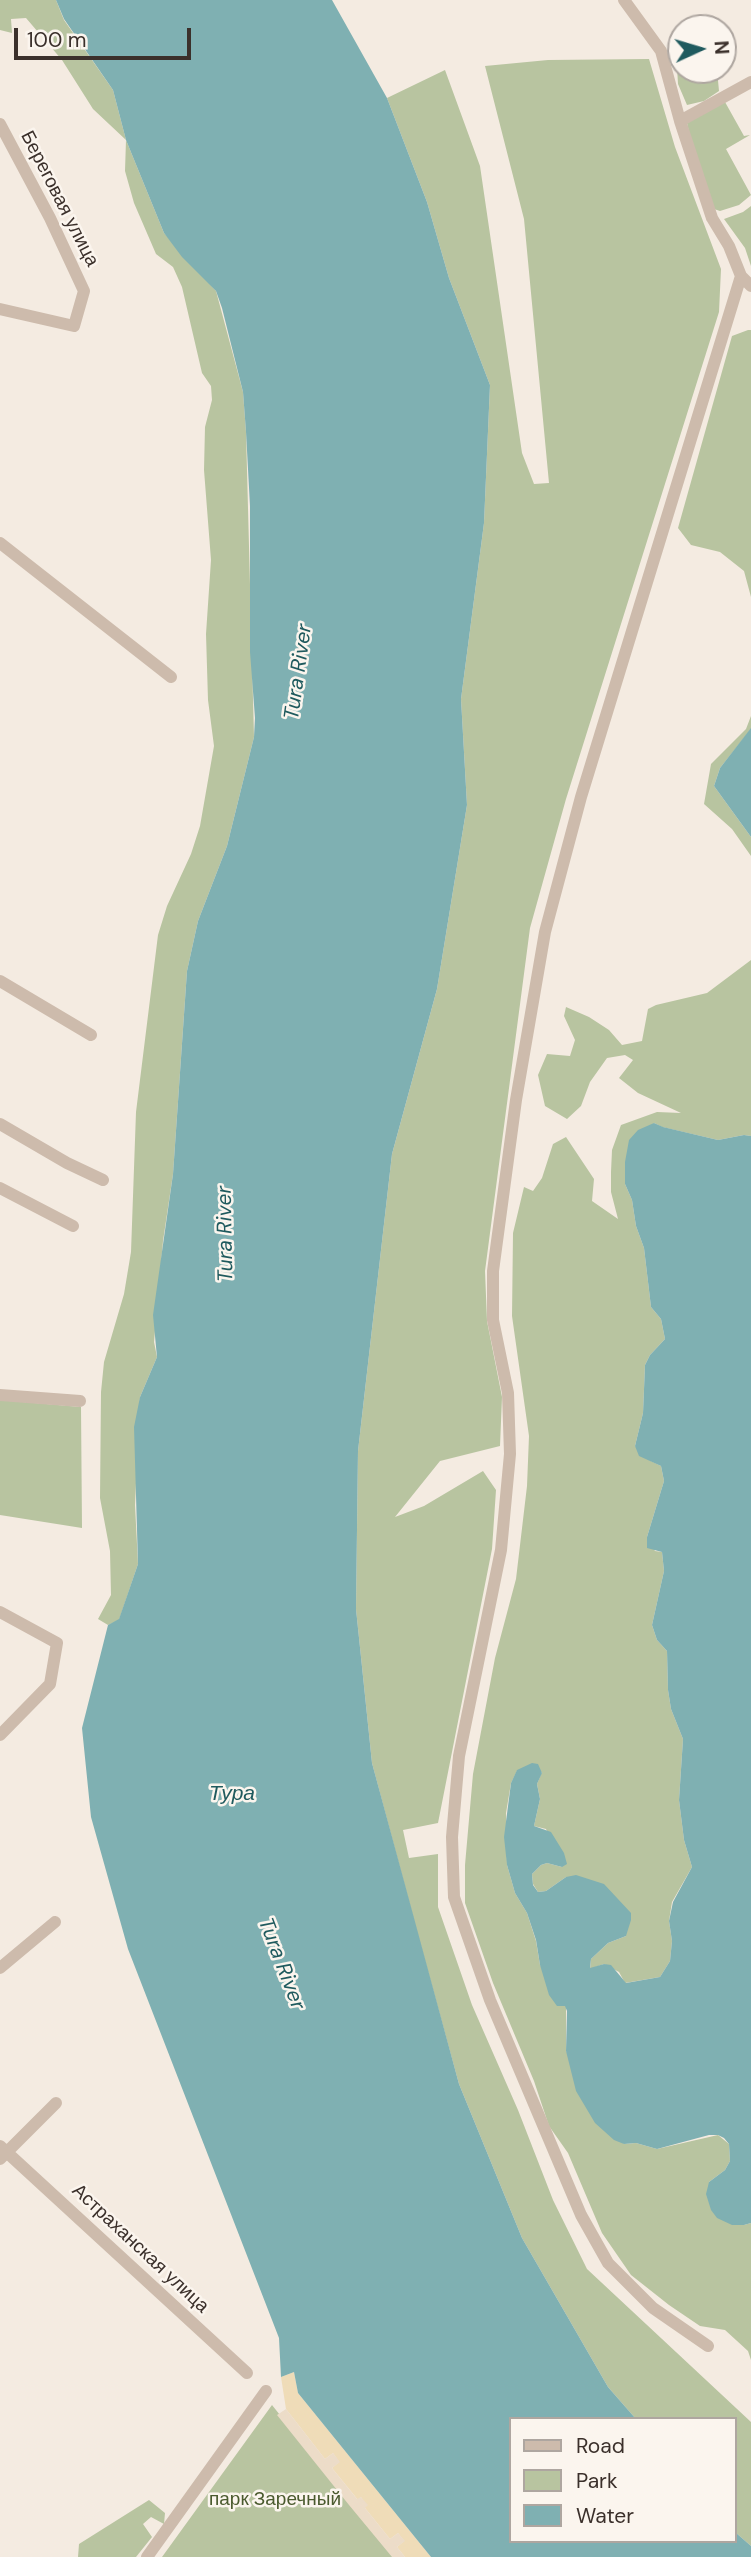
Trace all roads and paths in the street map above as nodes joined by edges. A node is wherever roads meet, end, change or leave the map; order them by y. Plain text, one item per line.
1 (624, 0) edge
2 (751, 82) edge
3 (680, 121) junction
4 (0, 124) edge
5 (741, 276) junction
6 (751, 286) edge
7 (0, 309) edge
8 (0, 542) edge
9 (171, 677) dead end
10 (0, 981) edge
11 (91, 1035) dead end
12 (0, 1124) edge
13 (103, 1180) dead end
14 (0, 1188) edge
15 (73, 1226) dead end
16 (0, 1395) edge
17 (80, 1401) dead end
18 (0, 1612) edge
19 (0, 1735) edge
20 (55, 1923) dead end
21 (0, 1968) edge
22 (56, 2103) dead end
23 (2, 2152) edge
24 (708, 2346) dead end
25 (247, 2373) dead end
26 (266, 2391) dead end
27 (147, 2557) edge

1 - 3 street
2 - 3 street
3 - 5 street
4 - 7 street, Береговая улица
5 - 6 street
5 - 24 street
8 - 9 street
10 - 11 street
12 - 13 street
14 - 15 street
16 - 17 street
18 - 19 street
20 - 21 street
22 - 23 street, Астраханская улица
23 - 25 street, Астраханская улица
26 - 27 street

